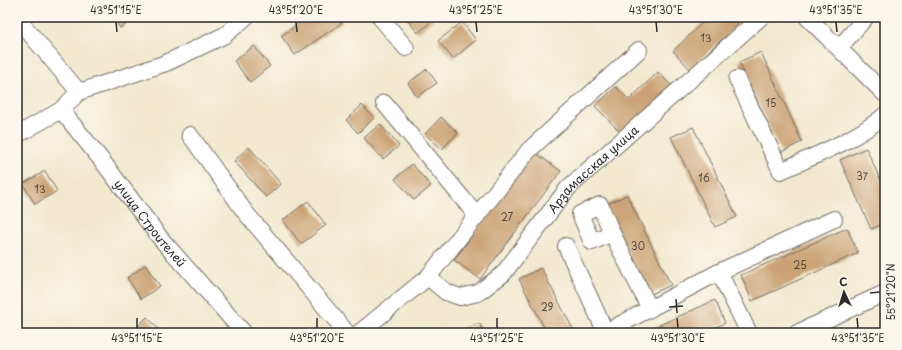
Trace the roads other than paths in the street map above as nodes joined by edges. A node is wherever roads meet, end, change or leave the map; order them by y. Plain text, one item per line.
1 (246, 17) edge
2 (380, 17) edge
3 (761, 17) edge
4 (808, 17) edge
5 (866, 17) edge
6 (17, 18) edge
7 (406, 48) dead end
8 (839, 48) junction
9 (639, 50) dead end
10 (737, 79) dead end
11 (79, 92) junction
12 (885, 94) edge
13 (384, 103) dead end
14 (61, 110) junction
15 (885, 115) edge
16 (17, 135) edge
17 (190, 135) dead end
18 (477, 216) junction
19 (834, 219) dead end
20 (612, 233) dead end
21 (566, 246) dead end
22 (719, 272) junction
23 (428, 277) junction
24 (885, 293) edge
25 (650, 309) junction
26 (606, 332) edge
27 (244, 333) edge
28 (347, 333) edge
29 (359, 333) edge
30 (748, 333) edge
31 (797, 333) edge

1 - 11 street
2 - 7 street
3 - 23 street, Арзамасская улица
4 - 8 street
5 - 8 street
6 - 11 street
8 - 12 street
9 - 18 street
10 - 15 street
11 - 14 street
13 - 18 street
14 - 16 street
14 - 27 street, улица Строителей
17 - 28 street
18 - 23 street
19 - 22 street
20 - 25 street
21 - 26 street
22 - 25 street
22 - 30 street
23 - 29 street
24 - 31 street
25 - 26 street

